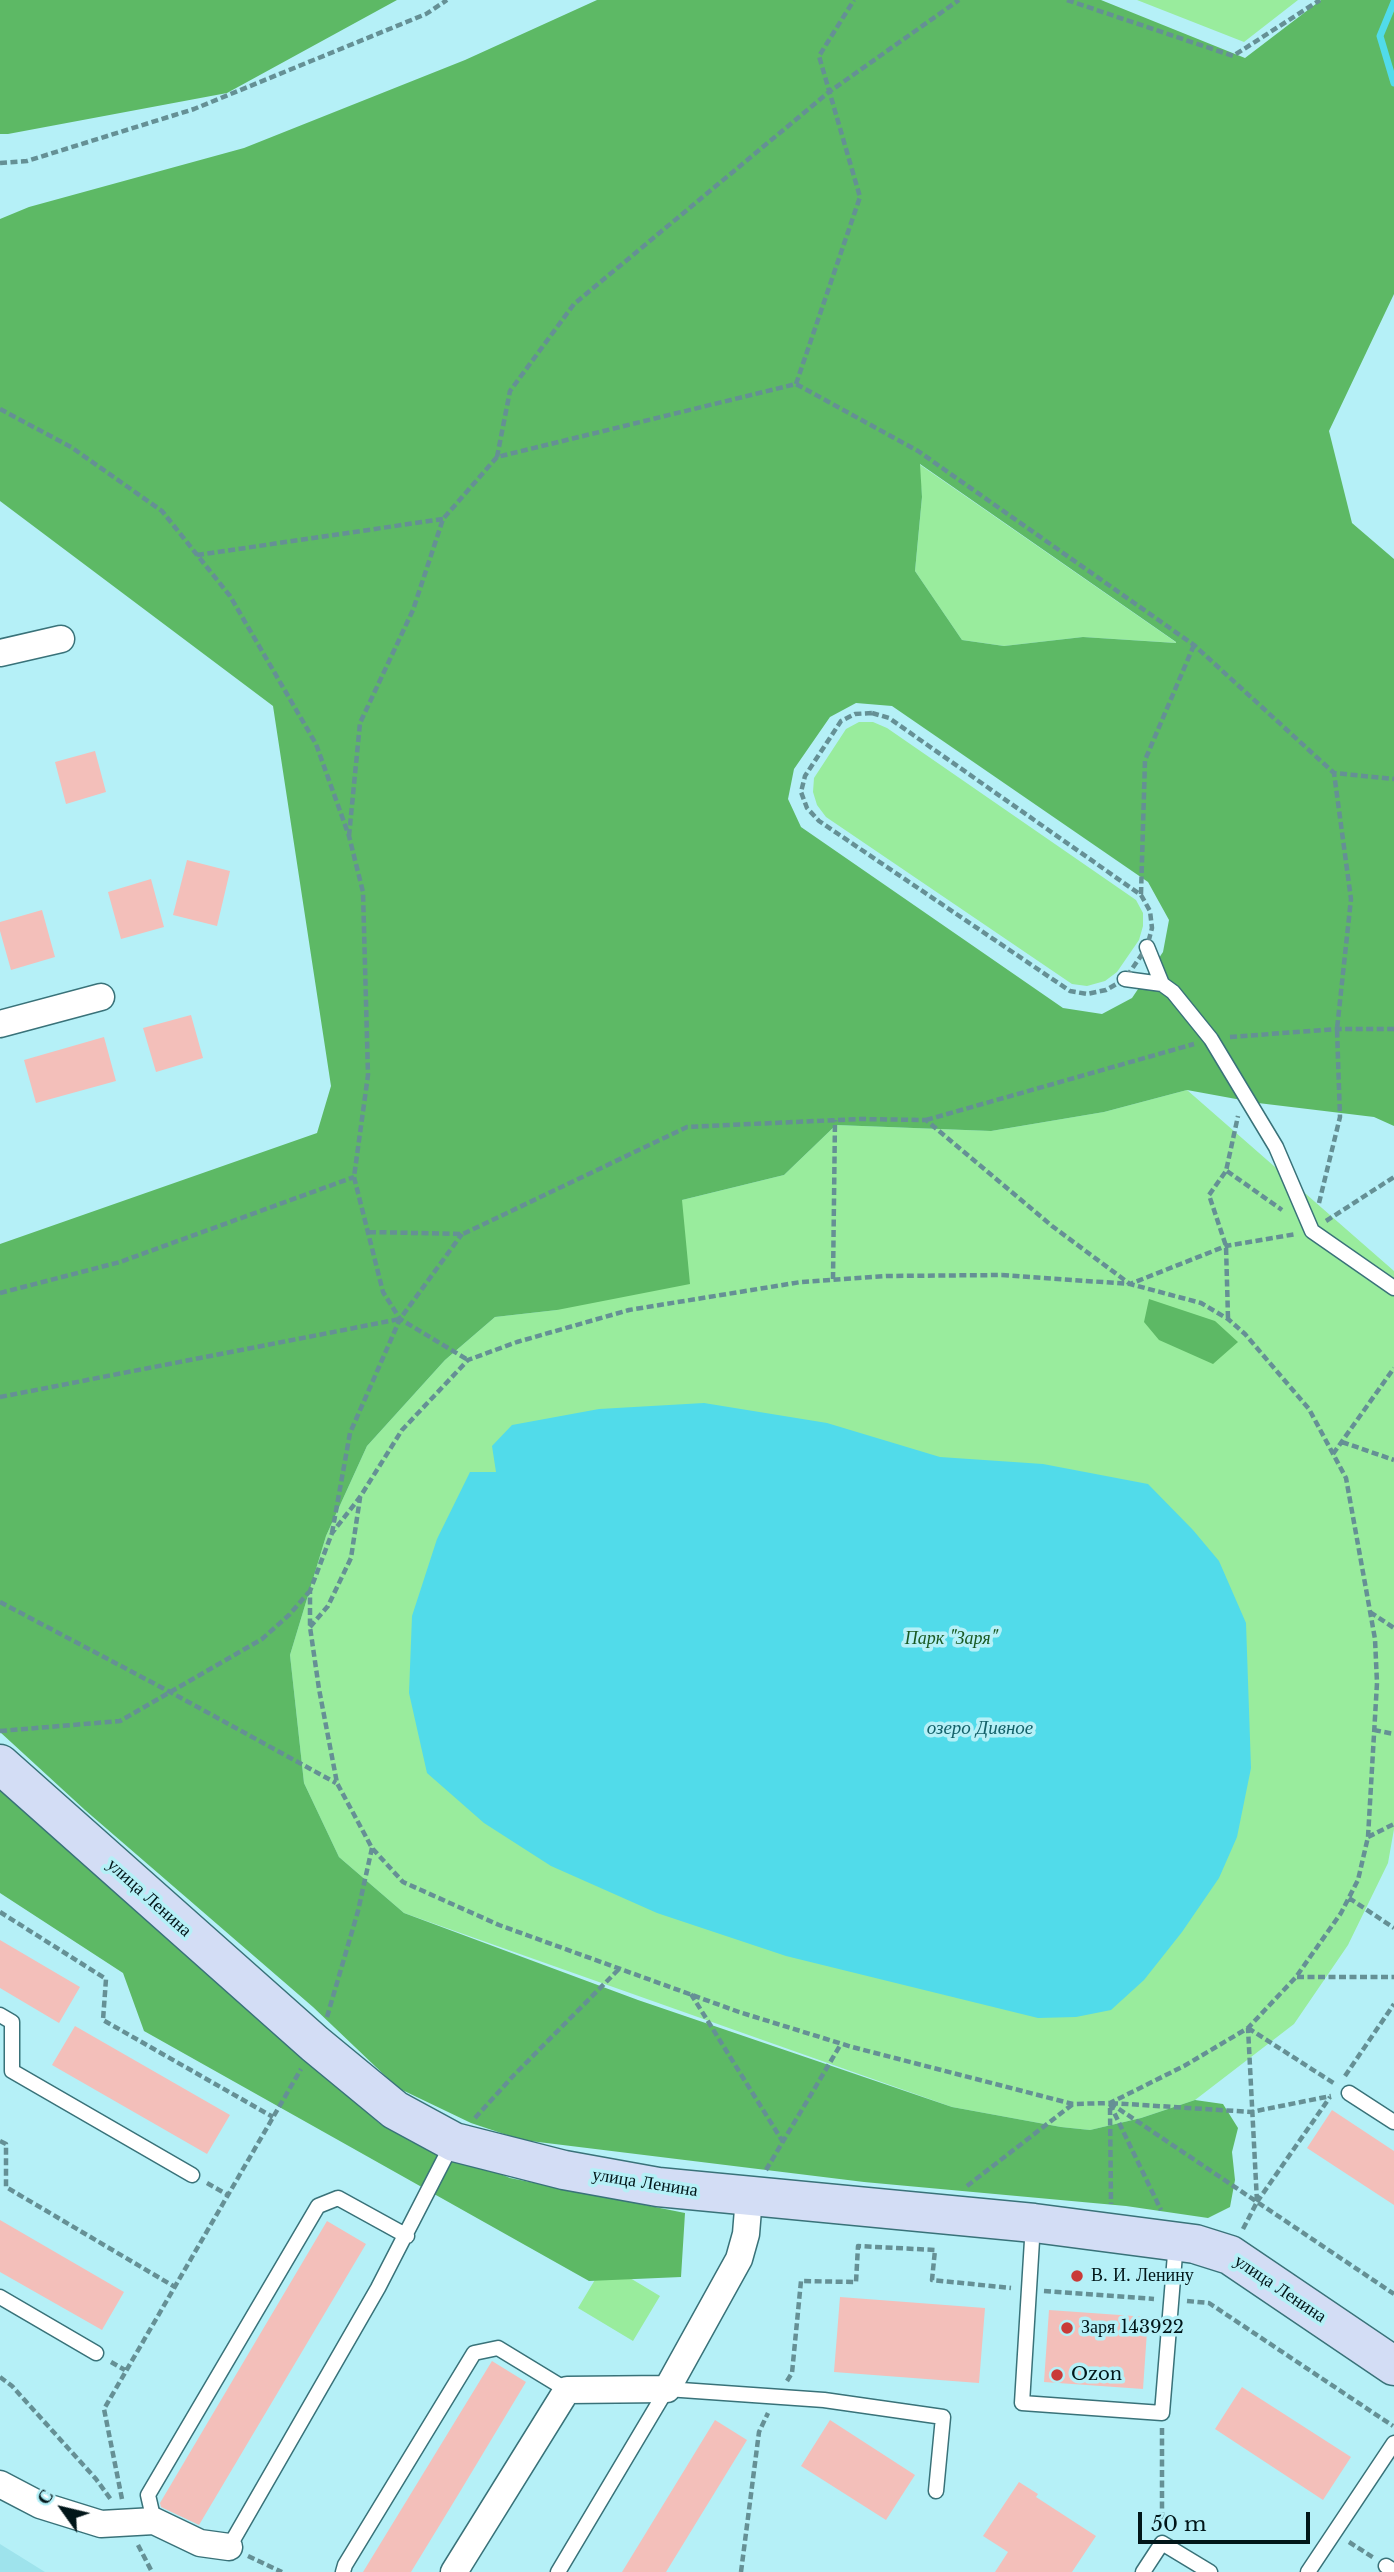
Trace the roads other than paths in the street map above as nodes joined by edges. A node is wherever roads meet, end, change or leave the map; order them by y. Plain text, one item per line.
1 (61, 639) dead end
2 (0, 653) edge
3 (1147, 947) road end
4 (1125, 979) road end
5 (1162, 984) junction
6 (101, 998) dead end
7 (0, 1024) edge
8 (1394, 1288) edge
9 (0, 1764) edge
10 (0, 2015) edge
11 (1344, 2089) road end
12 (1394, 2122) edge
13 (454, 2142) junction
14 (192, 2175) road end
15 (749, 2197) junction
16 (1034, 2223) junction
17 (407, 2236) junction
18 (1176, 2242) junction
19 (0, 2297) edge
20 (96, 2353) dead end
21 (1394, 2366) edge
22 (667, 2389) junction
23 (567, 2390) junction
24 (1394, 2443) edge
25 (0, 2484) edge
26 (936, 2491) dead end
27 (154, 2521) junction
28 (229, 2547) joint
29 (343, 2572) edge
30 (454, 2572) edge
31 (558, 2572) edge
32 (1143, 2572) edge
33 (1210, 2572) edge
34 (1308, 2572) edge

1 - 2 street
3 - 5 lane
4 - 5 lane
5 - 8 lane
6 - 7 street
9 - 13 street, улица Ленина
10 - 14 lane
11 - 12 lane
13 - 15 street, улица Ленина
13 - 17 lane
15 - 16 street, улица Ленина
15 - 22 street
16 - 18 street, улица Ленина
16 - 18 lane
17 - 27 lane
17 - 28 lane
18 - 21 street, улица Ленина
19 - 20 lane
22 - 23 street
22 - 26 lane
22 - 31 lane
23 - 29 lane
23 - 30 street
24 - 34 lane
25 - 27 street
27 - 28 street
32 - 33 lane

